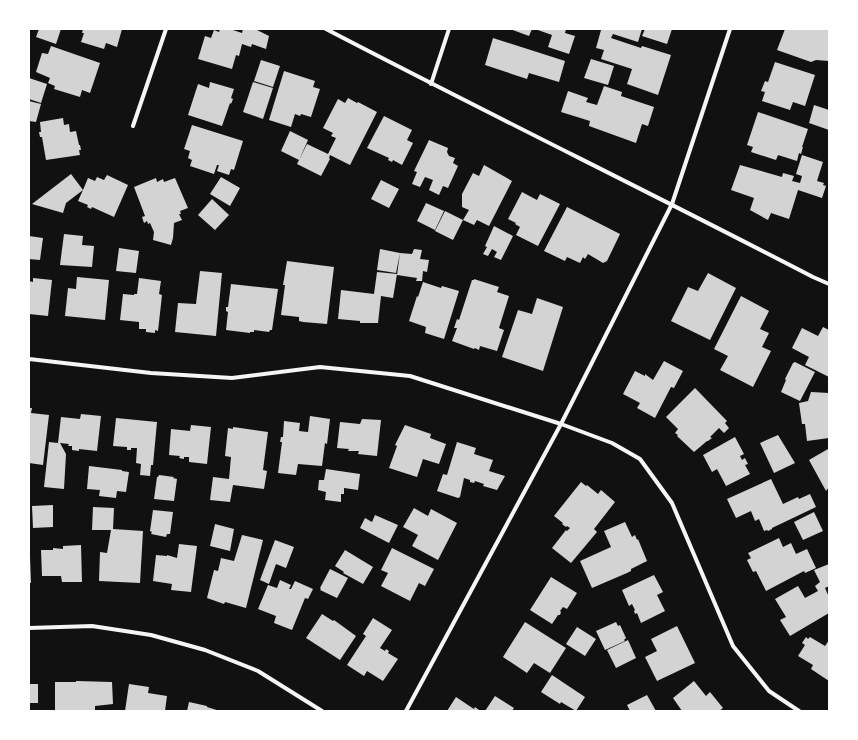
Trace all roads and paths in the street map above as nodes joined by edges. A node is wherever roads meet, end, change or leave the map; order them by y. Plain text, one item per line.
1 (166, 29) edge
2 (326, 29) edge
3 (448, 29) edge
4 (730, 29) edge
5 (431, 84) junction
6 (133, 126) dead end
7 (672, 204) junction
8 (829, 284) edge
9 (29, 359) edge
10 (562, 424) junction
11 (29, 628) edge
12 (322, 711) edge
13 (406, 711) edge
14 (799, 711) edge

1 - 6 street
2 - 5 street
3 - 5 street
4 - 7 street
5 - 7 street
7 - 8 street
7 - 10 street
9 - 10 street
10 - 13 street
10 - 14 street
11 - 12 street

